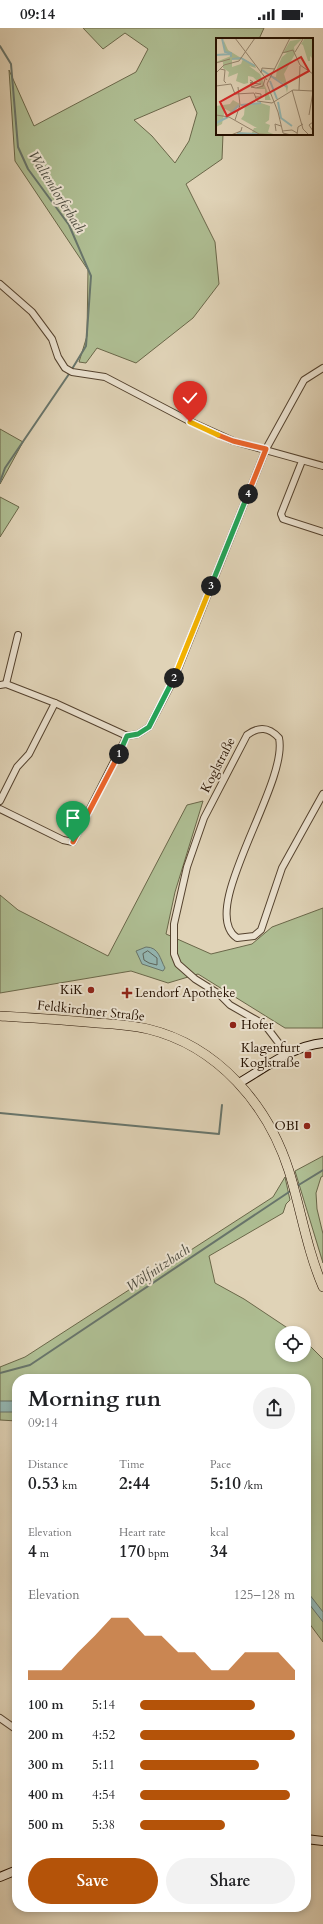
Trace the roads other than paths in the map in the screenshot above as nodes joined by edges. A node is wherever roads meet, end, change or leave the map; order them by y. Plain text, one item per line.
1 (0, 284) edge
2 (323, 368) edge
3 (266, 449) junction
4 (302, 461) junction
5 (323, 466) edge
6 (323, 532) edge
7 (18, 635) dead end
8 (3, 685) edge
9 (55, 703) junction
10 (127, 736) junction
11 (323, 794) edge
12 (0, 801) edge
13 (0, 809) edge
14 (0, 1016) edge
15 (323, 1044) edge
16 (288, 1054) junction
17 (239, 1083) junction
18 (323, 1287) edge
19 (0, 1718) edge
20 (12, 1726) edge
21 (311, 1840) edge
22 (323, 1841) edge
23 (12, 1872) edge
24 (0, 1877) edge

1 - 3 street
2 - 3 street
3 - 4 street
3 - 10 street
4 - 5 street
4 - 6 street
7 - 8 street
8 - 9 street
9 - 10 street
9 - 12 street
10 - 13 street
11 - 16 street, Koglstraße
14 - 17 main road, Feldkirchner Straße
15 - 16 street
16 - 17 street
17 - 18 main road, Feldkirchner Straße
19 - 20 street
21 - 22 street
23 - 24 street

